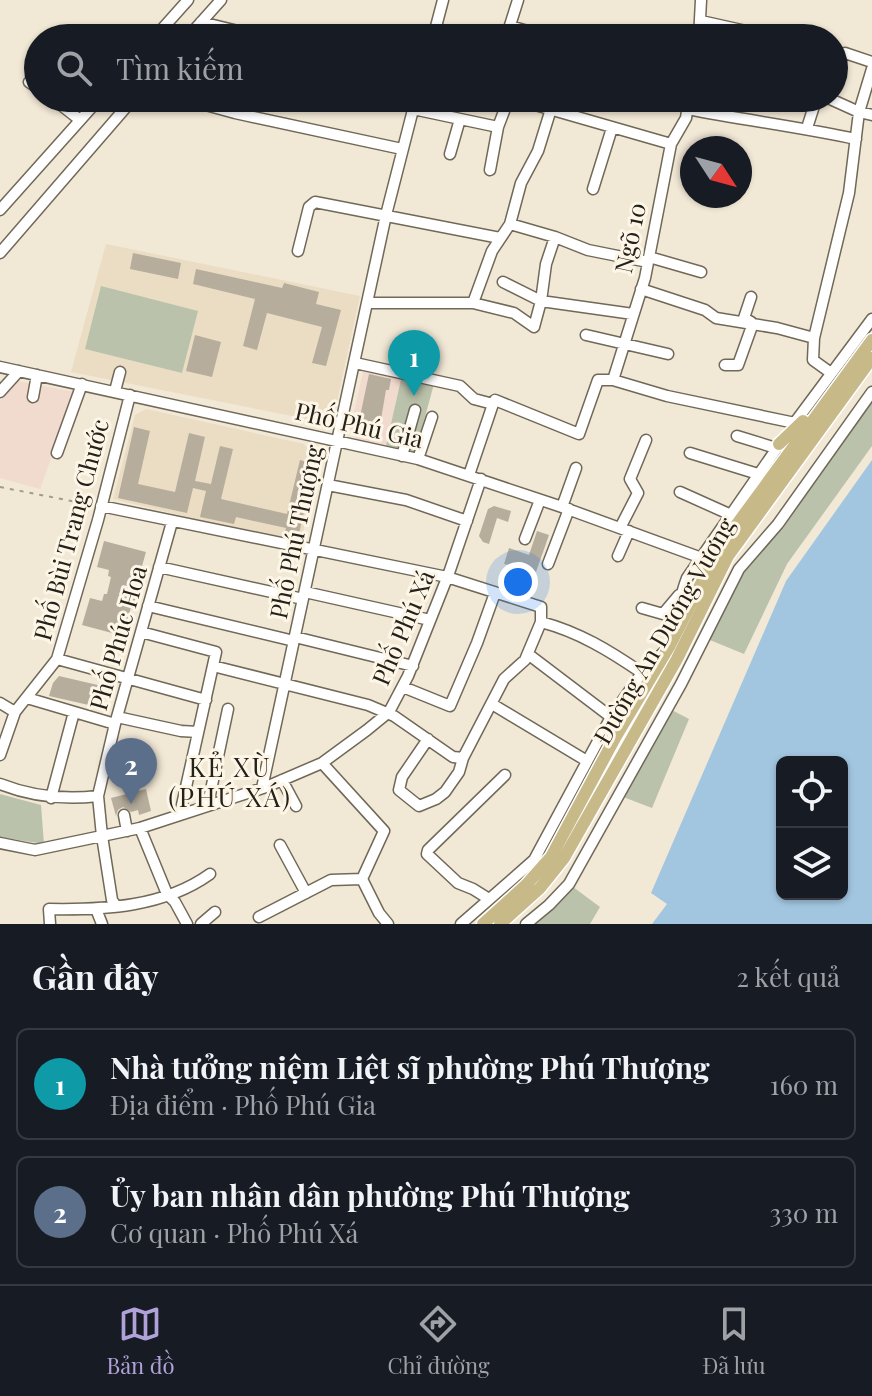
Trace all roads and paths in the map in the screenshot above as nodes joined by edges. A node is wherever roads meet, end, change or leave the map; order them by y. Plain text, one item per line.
1 (188, 0) edge
2 (221, 0) edge
3 (443, 0) edge
4 (518, 0) edge
5 (701, 0) edge
6 (701, 21) junction
7 (201, 22) joint
8 (167, 24) edge
9 (209, 24) edge
10 (437, 24) edge
11 (511, 24) edge
12 (701, 24) edge
13 (714, 24) edge
14 (848, 54) edge
15 (872, 62) edge
16 (872, 69) edge
17 (848, 107) edge
18 (70, 112) edge
19 (87, 112) edge
20 (122, 112) edge
21 (231, 112) edge
22 (412, 112) edge
23 (440, 112) edge
24 (504, 112) edge
25 (550, 112) edge
26 (561, 112) edge
27 (687, 112) edge
28 (719, 112) edge
29 (812, 112) edge
30 (859, 112) junction
31 (872, 115) edge
32 (460, 119) junction
33 (80, 120) junction
34 (498, 127) junction
35 (612, 128) junction
36 (807, 128) junction
37 (856, 139) junction
38 (671, 144) junction
39 (402, 149) junction
40 (450, 154) dead end
41 (490, 170) dead end
42 (593, 189) dead end
43 (1, 206) edge
44 (386, 215) junction
45 (510, 224) junction
46 (555, 237) junction
47 (500, 238) junction
48 (298, 251) dead end
49 (0, 253) edge
50 (648, 259) junction
51 (701, 272) dead end
52 (503, 282) dead end
53 (641, 289) junction
54 (751, 297) dead end
55 (541, 301) junction
56 (367, 303) junction
57 (473, 303) junction
58 (633, 314) junction
59 (872, 319) edge
60 (751, 326) junction
61 (586, 335) dead end
62 (814, 338) junction
63 (872, 340) edge
64 (625, 343) junction
65 (668, 354) dead end
66 (872, 358) edge
67 (355, 363) junction
68 (725, 365) dead end
69 (0, 367) edge
70 (19, 371) junction
71 (120, 372) dead end
72 (831, 373) junction
73 (37, 375) junction
74 (613, 380) junction
75 (82, 384) junction
76 (836, 389) junction
77 (115, 391) junction
78 (0, 392) edge
79 (872, 392) edge
80 (130, 395) junction
81 (33, 397) dead end
82 (493, 404) junction
83 (415, 410) dead end
84 (432, 417) dead end
85 (795, 423) junction
86 (737, 436) dead end
87 (646, 440) dead end
88 (337, 442) junction
89 (778, 446) junction
90 (57, 453) dead end
91 (690, 453) dead end
92 (402, 456) junction
93 (418, 459) junction
94 (576, 468) dead end
95 (758, 474) junction
96 (469, 475) junction
97 (481, 479) junction
98 (328, 485) junction
99 (0, 487) edge
100 (680, 492) dead end
101 (540, 500) junction
102 (101, 506) junction
103 (566, 508) junction
104 (729, 514) junction
105 (467, 521) junction
106 (172, 522) junction
107 (624, 530) junction
108 (525, 539) dead end
109 (314, 551) junction
110 (618, 556) dead end
111 (699, 557) junction
112 (548, 564) dead end
113 (159, 567) junction
114 (447, 577) junction
115 (495, 593) junction
116 (681, 594) junction
117 (304, 595) junction
118 (148, 606) junction
119 (642, 608) dead end
120 (430, 620) junction
121 (541, 622) junction
122 (681, 624) junction
123 (141, 632) junction
124 (295, 639) junction
125 (669, 647) junction
126 (528, 654) junction
127 (57, 659) junction
128 (213, 666) junction
129 (413, 666) junction
130 (642, 673) junction
131 (129, 678) junction
132 (284, 685) junction
133 (403, 687) junction
134 (27, 698) junction
135 (206, 700) junction
136 (0, 703) edge
137 (492, 704) junction
138 (228, 709) dead end
139 (15, 712) junction
140 (74, 712) junction
141 (389, 712) junction
142 (611, 717) junction
143 (116, 720) junction
144 (198, 732) junction
145 (428, 739) junction
146 (0, 755) edge
147 (463, 758) junction
148 (587, 761) junction
149 (322, 763) junction
150 (505, 775) dead end
151 (282, 780) junction
152 (0, 784) edge
153 (262, 788) junction
154 (98, 796) junction
155 (51, 798) junction
156 (208, 804) junction
157 (296, 806) dead end
158 (180, 814) junction
159 (124, 815) dead end
160 (140, 828) junction
161 (127, 831) junction
162 (102, 836) junction
163 (0, 843) edge
164 (280, 845) dead end
165 (210, 874) dead end
166 (362, 879) junction
167 (306, 893) junction
168 (167, 894) junction
169 (489, 899) junction
170 (116, 906) junction
171 (96, 909) junction
172 (215, 912) dead end
173 (259, 917) dead end
174 (50, 924) edge
175 (102, 924) edge
176 (187, 924) edge
177 (201, 924) edge
178 (388, 924) edge
179 (461, 924) edge
180 (483, 924) edge
181 (500, 924) edge
182 (526, 924) edge

1 - 8 street
2 - 7 street
3 - 10 street
4 - 11 street
5 - 6 street
6 - 12 street
6 - 13 street
7 - 9 street
14 - 15 street
16 - 30 street
17 - 30 street
18 - 33 street
19 - 33 street
20 - 49 street
21 - 39 street
22 - 39 street, Phố Phú Thượng
23 - 32 street
24 - 34 street
25 - 45 street
26 - 35 street
27 - 38 street, Ngõ 10
28 - 36 street
29 - 36 street
30 - 31 street
30 - 37 street
32 - 34 street
32 - 40 street
33 - 43 street
34 - 41 street
35 - 38 street
35 - 42 street
36 - 37 street
37 - 62 street
38 - 50 street, Ngõ 10
39 - 44 street, Phố Phú Thượng
44 - 47 street
44 - 48 street
44 - 56 street, Phố Phú Thượng
45 - 46 street
45 - 47 street
46 - 50 street
46 - 55 street
47 - 57 street
50 - 51 street
50 - 53 street, Ngõ 10
52 - 55 street
53 - 58 street, Ngõ 10
53 - 60 street
54 - 60 street
55 - 57 street
55 - 58 street
56 - 57 street
56 - 67 street, Phố Phú Thượng
58 - 64 street, Ngõ 10
59 - 72 street, Đường An Dương Vương
60 - 62 street
60 - 68 street
61 - 64 street
62 - 72 street
63 - 76 main road, Đường An Dương Vương
64 - 65 street
64 - 74 street, Ngõ 10
66 - 181 main road, Đường An Dương Vương
67 - 82 street
67 - 88 street, Phố Phú Thượng
69 - 70 street, Phố Phú Gia
70 - 73 street, Phố Phú Gia
70 - 78 street
71 - 77 street
72 - 85 street, Đường An Dương Vương
73 - 75 street, Phố Phú Gia
73 - 81 street
74 - 82 street
74 - 85 street
75 - 77 street, Phố Phú Gia
75 - 90 street
76 - 89 main road
76 - 122 main road, Đường An Dương Vương
77 - 80 street, Phố Phú Gia
79 - 182 street, Đường An Dương Vương
80 - 88 street, Phố Phú Gia
80 - 102 street, Phố Bùi Trang Chước
82 - 96 street
83 - 92 street
84 - 93 street
85 - 89 street, Đường An Dương Vương
86 - 89 street
87 - 107 street
88 - 92 street, Phố Phú Gia
88 - 98 street, Phố Phú Thượng
89 - 95 street, Đường An Dương Vương
91 - 95 street
92 - 93 street, Phố Phú Gia
93 - 96 street, Phố Phú Gia
94 - 103 street
95 - 104 street, Đường An Dương Vương
96 - 97 street, Phố Phú Gia
97 - 101 street, Phố Phú Gia
97 - 105 street, Phố Phú Xá
98 - 105 street
98 - 109 street, Phố Phú Thượng
99 - 102 path
100 - 104 street
101 - 103 street, Phố Phú Gia
101 - 108 street
102 - 106 street
102 - 127 street, Phố Bùi Trang Chước
103 - 107 street, Phố Phú Gia
103 - 112 street
104 - 111 street, Đường An Dương Vương
105 - 114 street, Phố Phú Xá
106 - 109 street
106 - 113 street, Phố Phúc Hoa
107 - 110 street
107 - 111 street, Phố Phú Gia
109 - 114 street
109 - 117 street, Phố Phú Thượng
111 - 116 street, Đường An Dương Vương
113 - 117 street
113 - 118 street, Phố Phúc Hoa
114 - 115 street
114 - 120 street, Phố Phú Xá
115 - 121 street
115 - 133 street
116 - 119 street
116 - 122 street, Đường An Dương Vương
117 - 120 street
117 - 124 street, Phố Phú Thượng
118 - 123 street, Phố Phúc Hoa
118 - 124 street
120 - 129 street, Phố Phú Xá
121 - 126 street
121 - 130 street
122 - 125 main road, Đường An Dương Vương
123 - 128 street
123 - 131 street, Phố Phúc Hoa
124 - 129 street
124 - 132 street, Phố Phú Thượng
125 - 130 street, Đường An Dương Vương
125 - 180 main road, Đường An Dương Vương
126 - 137 street
126 - 142 street
127 - 131 street
127 - 134 street, Phố Bùi Trang Chước
128 - 132 street
128 - 135 street
129 - 133 street, Phố Phú Xá
130 - 142 street, Đường An Dương Vương
131 - 135 street
131 - 143 street, Phố Phúc Hoa
132 - 141 street
132 - 153 street, Phố Phú Thượng
133 - 141 street, Phố Phú Xá
134 - 139 street, Phố Bùi Trang Chước
134 - 140 street
135 - 144 street
136 - 139 street
137 - 147 street
137 - 148 street
138 - 156 street
139 - 146 street, Phố Bùi Trang Chước
140 - 143 street
140 - 155 street
141 - 145 street
141 - 149 street, Phố Phú Xá
142 - 148 street, Đường An Dương Vương
143 - 144 street
143 - 154 street, Phố Phúc Hoa
144 - 158 street
145 - 147 street
145 - 147 street
148 - 169 street, Đường An Dương Vương
149 - 151 street, Phố Phú Xá
149 - 166 street
150 - 169 street
151 - 153 street, Phố Phú Xá
151 - 157 street
152 - 155 street
153 - 156 street, Phố Phú Xá
154 - 155 street
154 - 162 street, Phố Phúc Hoa
156 - 158 street, Phố Phú Xá
158 - 160 street, Phố Phú Xá
159 - 161 street
160 - 161 street, Phố Phú Xá
160 - 168 street
161 - 162 street, Phố Phú Xá
162 - 163 street, Phố Phú Xá
162 - 170 street, Phố Phúc Hoa
164 - 167 street
165 - 168 street
166 - 167 street
166 - 178 street
167 - 173 street
168 - 170 street
168 - 176 street
169 - 179 street, Đường An Dương Vương
170 - 171 street
171 - 174 street
171 - 175 street
172 - 177 street

